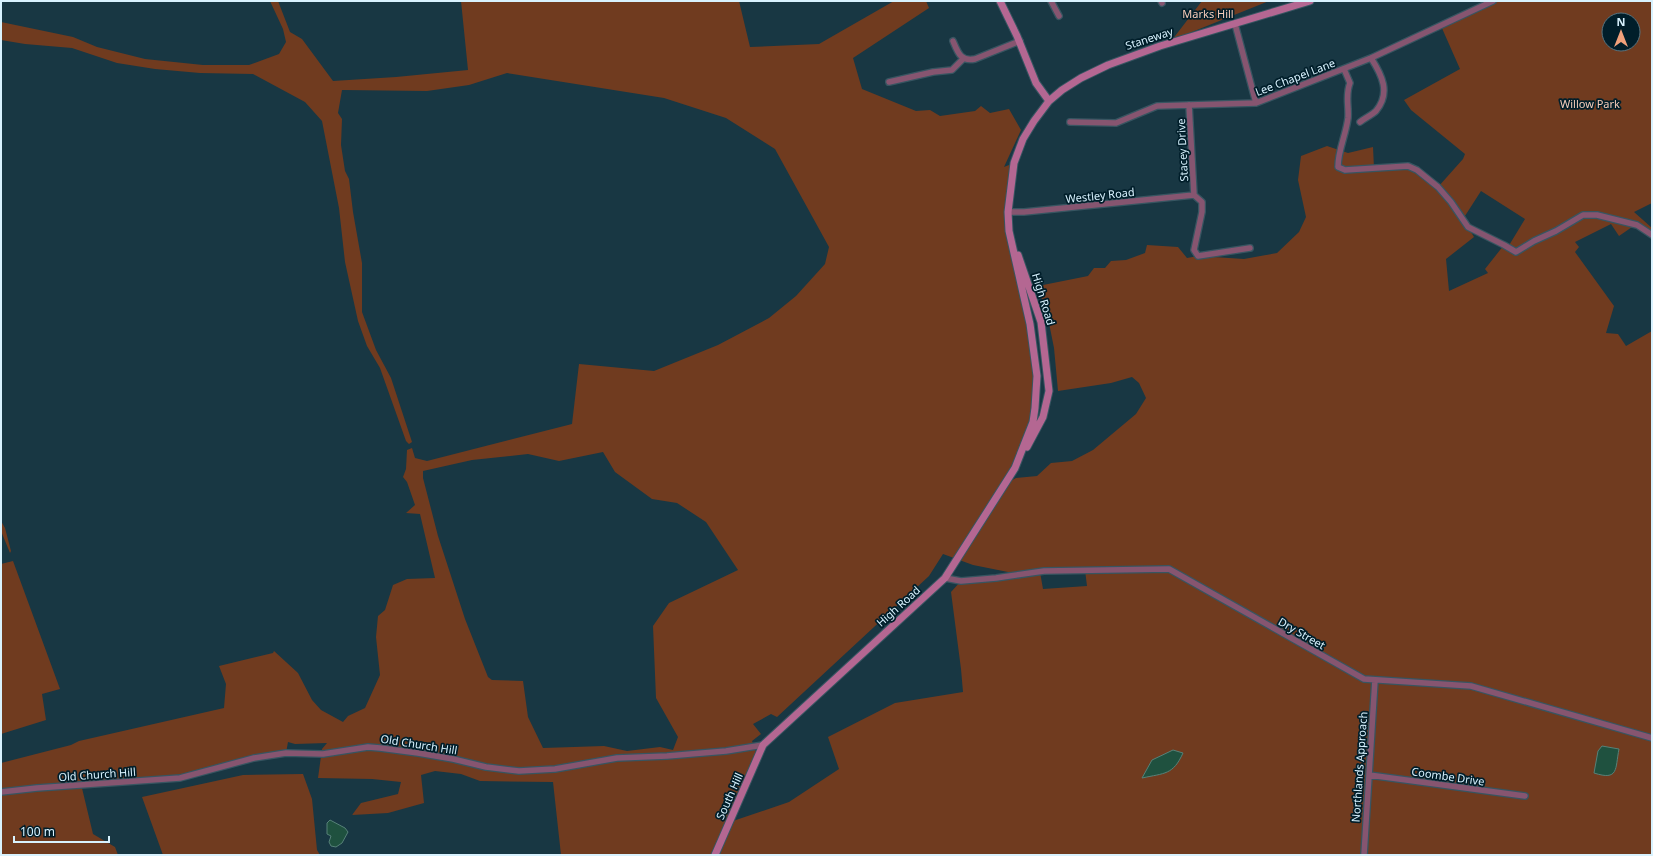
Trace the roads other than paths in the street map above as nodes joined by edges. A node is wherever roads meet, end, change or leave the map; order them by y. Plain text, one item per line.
1 (1000, 1) edge
2 (1051, 1) edge
3 (1310, 1) edge
4 (1492, 1) edge
5 (1059, 16) dead end
6 (1235, 24) junction
7 (953, 41) dead end
8 (1020, 41) junction
9 (1371, 58) junction
10 (963, 59) junction
11 (1344, 69) junction
12 (889, 82) dead end
13 (1049, 101) junction
14 (1256, 103) junction
15 (1189, 105) junction
16 (1070, 122) dead end
17 (1360, 122) dead end
18 (1194, 195) junction
19 (1008, 212) junction
20 (1652, 235) edge
21 (1250, 248) dead end
22 (1018, 460) junction
23 (945, 578) junction
24 (1375, 680) junction
25 (1652, 738) edge
26 (763, 745) junction
27 (1369, 775) junction
28 (1, 792) edge
29 (1525, 796) dead end
30 (715, 855) edge
31 (1364, 855) edge

1 - 8 main road
2 - 5 street
3 - 6 main road, Staneway
4 - 9 street, Lee Chapel Lane
6 - 13 main road, Staneway
6 - 14 street
7 - 10 street
8 - 10 street
8 - 13 main road
9 - 11 street, Lee Chapel Lane
9 - 17 street
10 - 12 street
11 - 14 street, Lee Chapel Lane
11 - 20 street
13 - 19 main road, High Road
14 - 15 street, Lee Chapel Lane
15 - 16 street, Lee Chapel Lane
15 - 18 street, Stacey Drive
18 - 19 street, Westley Road
18 - 21 street, Stacey Drive
19 - 22 main road, High Road
19 - 22 main road, High Road
22 - 23 main road, High Road
23 - 24 street, Dry Street
23 - 26 main road, High Road
24 - 25 street, Dry Street
24 - 27 street, Northlands Approach
26 - 28 street, Old Church Hill
26 - 30 main road, South Hill
27 - 29 street, Coombe Drive
27 - 31 street, Northlands Approach

